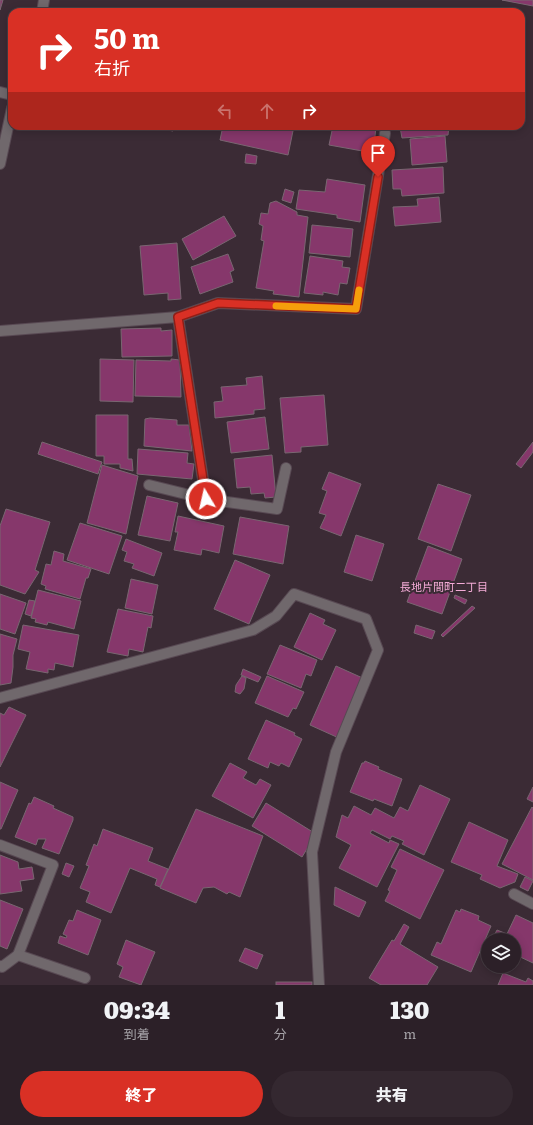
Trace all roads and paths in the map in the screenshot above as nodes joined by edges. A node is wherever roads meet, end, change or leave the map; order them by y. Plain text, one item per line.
1 (8, 127) edge
2 (385, 133) dead end
3 (0, 164) edge
4 (178, 317) junction
5 (0, 331) edge
6 (286, 468) dead end
7 (149, 484) dead end
8 (206, 499) junction
9 (0, 698) edge
10 (0, 845) edge
11 (514, 894) dead end
12 (533, 904) edge
13 (18, 954) junction
14 (0, 966) edge
15 (85, 978) dead end
16 (319, 985) edge

1 - 3 street
2 - 4 street
4 - 5 street
4 - 8 street
6 - 8 street
7 - 8 street
9 - 16 street
10 - 13 street
11 - 12 street
13 - 14 street
13 - 15 street

